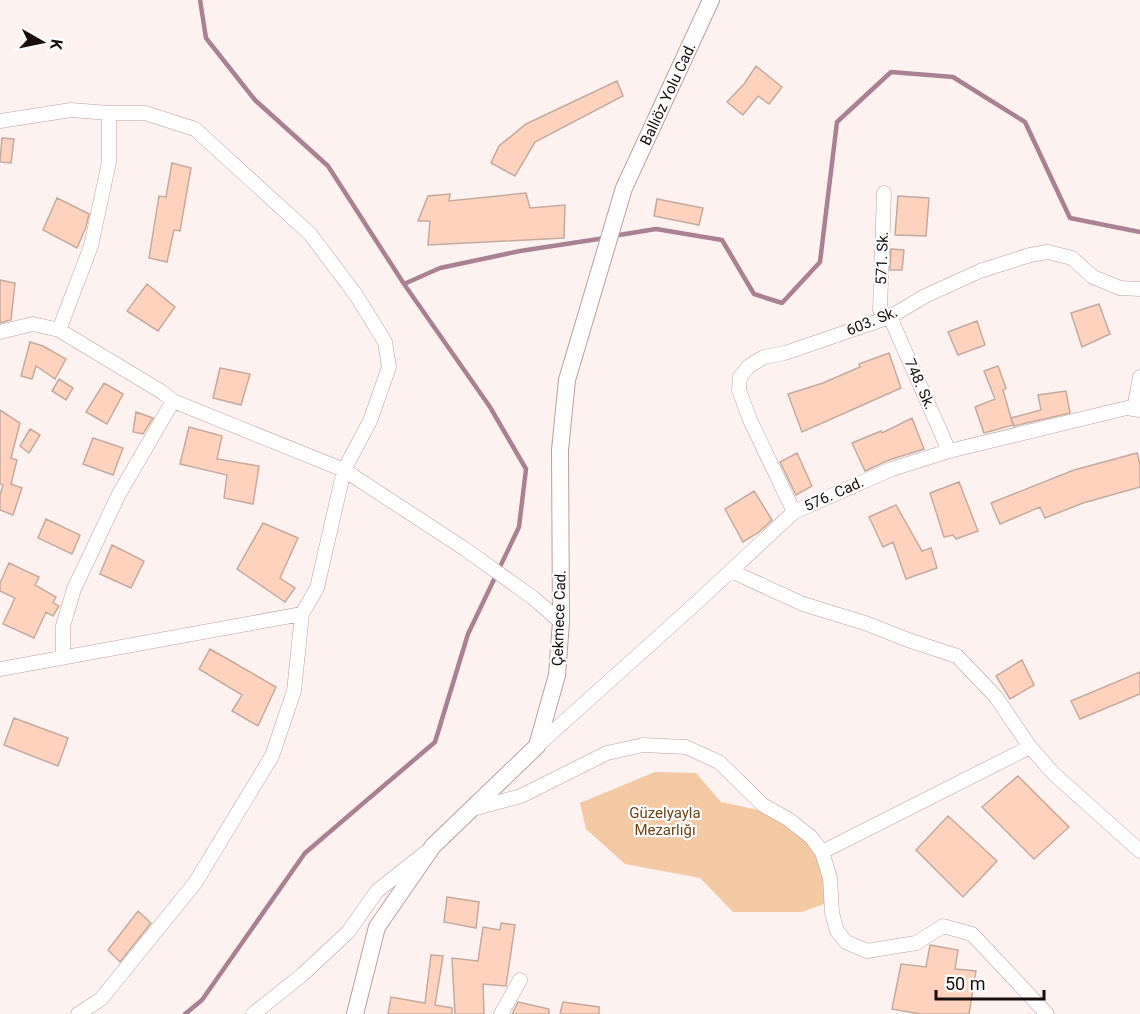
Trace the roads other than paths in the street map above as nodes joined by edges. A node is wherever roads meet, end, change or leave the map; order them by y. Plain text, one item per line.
1 (711, 0) edge
2 (109, 113) junction
3 (0, 122) edge
4 (884, 193) dead end
5 (600, 268) joint
6 (1140, 289) edge
7 (890, 317) junction
8 (59, 330) junction
9 (0, 332) edge
10 (1140, 377) edge
11 (172, 401) junction
12 (1137, 409) edge
13 (950, 451) junction
14 (344, 470) junction
15 (794, 512) junction
16 (731, 571) junction
17 (302, 614) junction
18 (561, 622) junction
19 (63, 657) junction
20 (0, 669) edge
21 (537, 746) junction
22 (1030, 747) junction
23 (472, 809) junction
24 (433, 846) junction
25 (1140, 851) edge
26 (822, 852) junction
27 (520, 980) dead end
28 (78, 1014) edge
29 (253, 1014) edge
30 (355, 1014) edge
31 (501, 1014) edge
32 (1047, 1014) edge

1 - 5 street, Ballıöz Yolu Cad.
2 - 3 street
2 - 8 street
2 - 14 street
4 - 7 street, 571. Sk.
5 - 18 street, Çekmece Cad.
6 - 7 street, 603. Sk.
7 - 13 street, 748. Sk.
7 - 15 street, 603. Sk.
8 - 9 street
8 - 11 street
10 - 12 street
11 - 14 street
11 - 19 street
12 - 13 street, 576. Cad.
13 - 15 street, 576. Cad.
14 - 17 street
14 - 18 street
15 - 16 street, 576. Cad.
16 - 21 street, 576. Cad.
16 - 22 street
17 - 19 street
17 - 28 street
18 - 21 street, Çekmece Cad.
19 - 20 street
21 - 23 street
22 - 25 street
22 - 26 street
23 - 24 street
23 - 26 street
24 - 29 street
24 - 30 street
26 - 32 street
27 - 31 street

